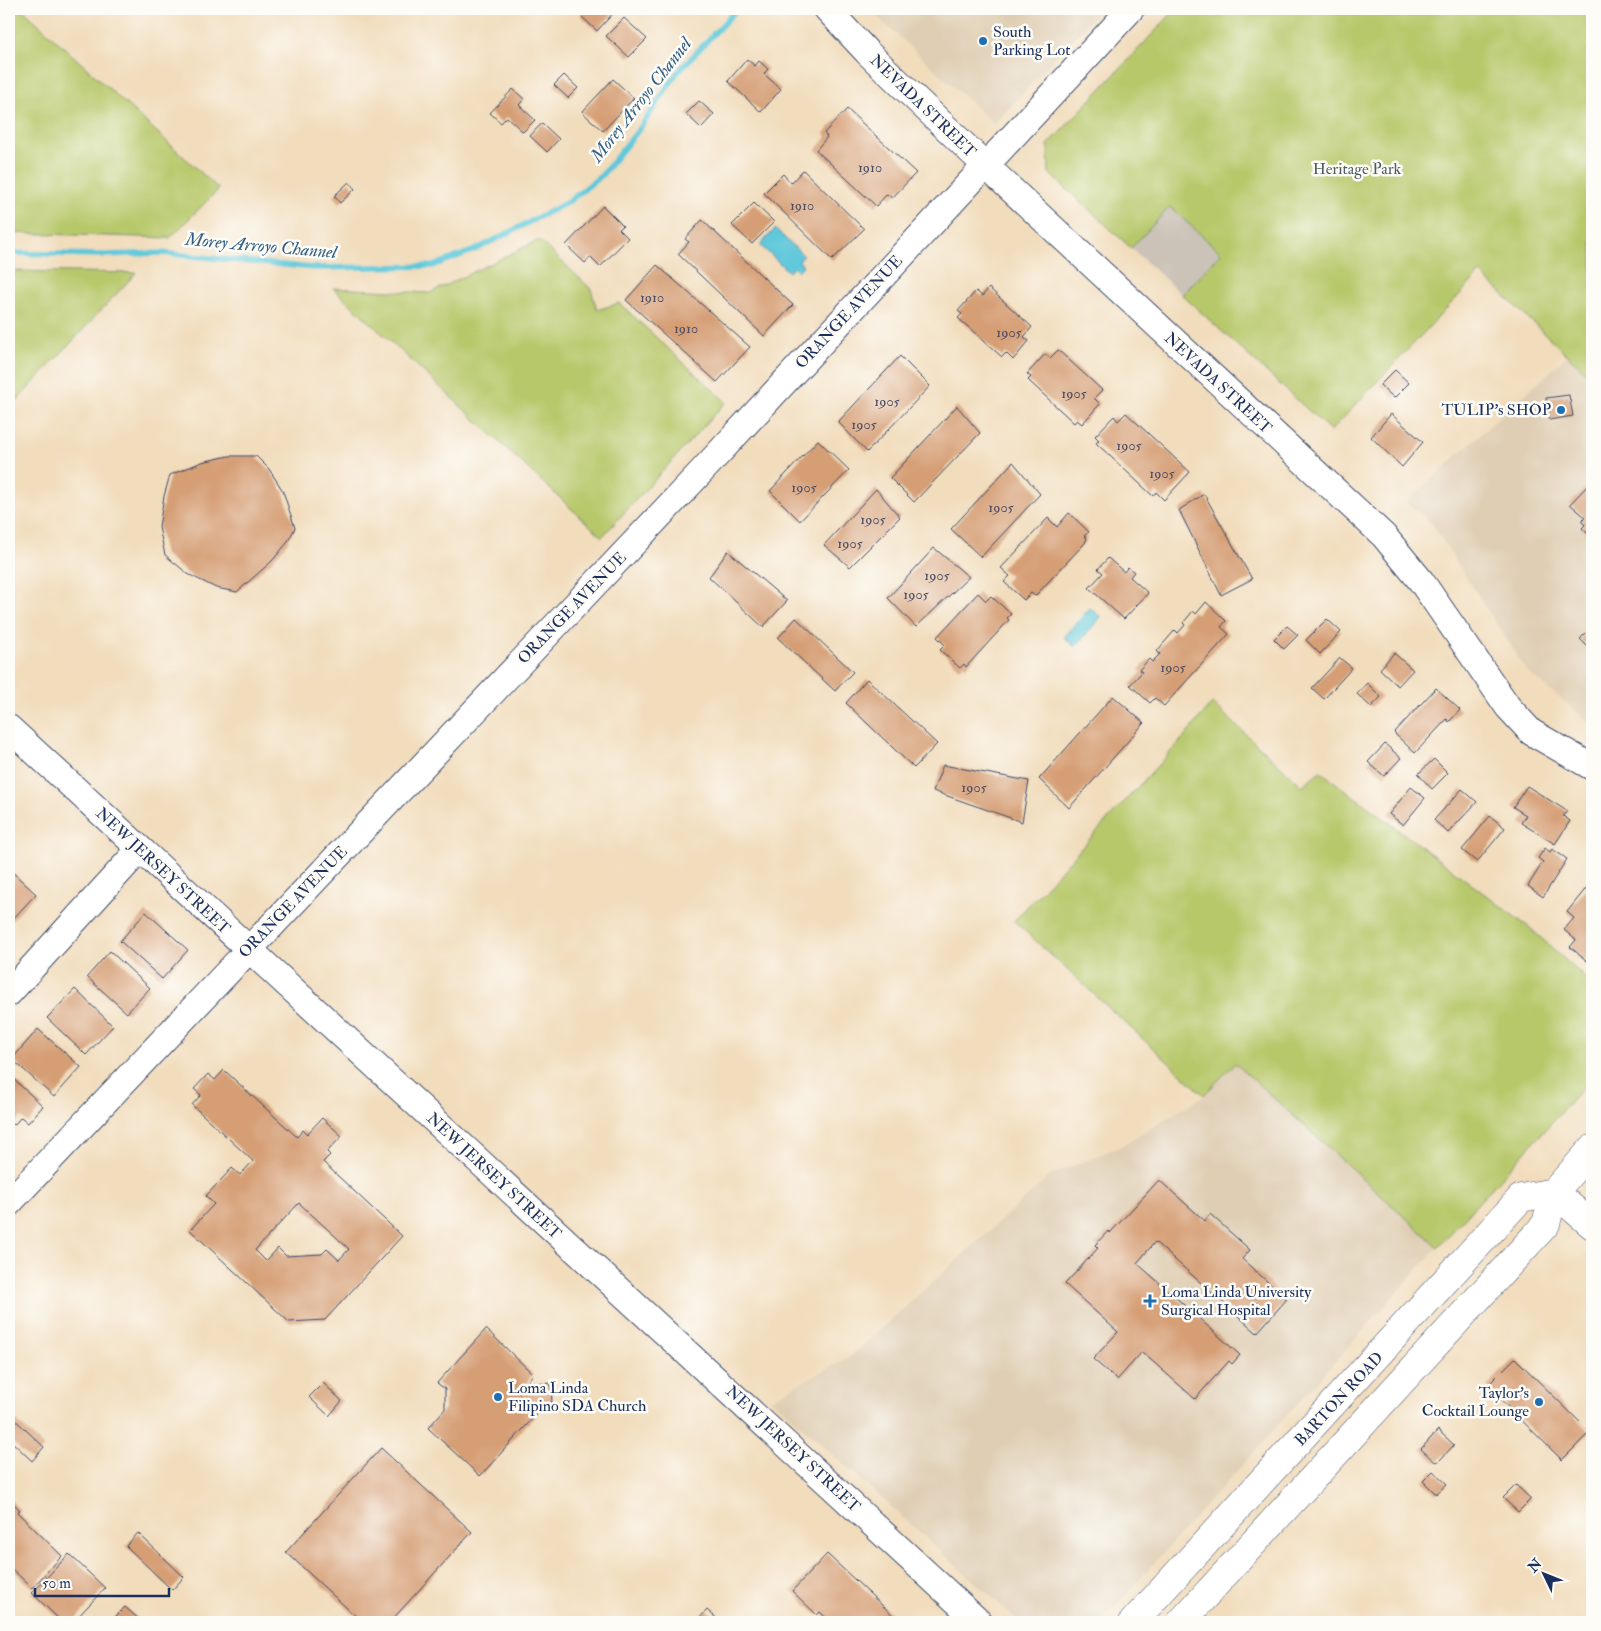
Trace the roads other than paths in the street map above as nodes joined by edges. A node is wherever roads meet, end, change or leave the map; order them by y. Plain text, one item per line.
1 (826, 9) edge
2 (1131, 9) edge
3 (985, 165) junction
4 (9, 728) edge
5 (1592, 767) edge
6 (140, 849) junction
7 (248, 950) junction
8 (9, 993) edge
9 (1592, 1149) edge
10 (1554, 1192) junction
11 (9, 1203) edge
12 (1592, 1225) edge
13 (980, 1622) edge
14 (1133, 1622) edge
15 (1180, 1622) edge

1 - 3 street, NEVADA STREET
2 - 3 street, ORANGE AVENUE
3 - 5 street, NEVADA STREET
3 - 7 street, ORANGE AVENUE
4 - 6 street, NEW JERSEY STREET
6 - 7 street, NEW JERSEY STREET
6 - 8 street
7 - 11 street, ORANGE AVENUE
7 - 13 street, NEW JERSEY STREET
9 - 10 main road, BARTON ROAD
10 - 12 main road
10 - 14 main road, BARTON ROAD
10 - 15 main road, BARTON ROAD

